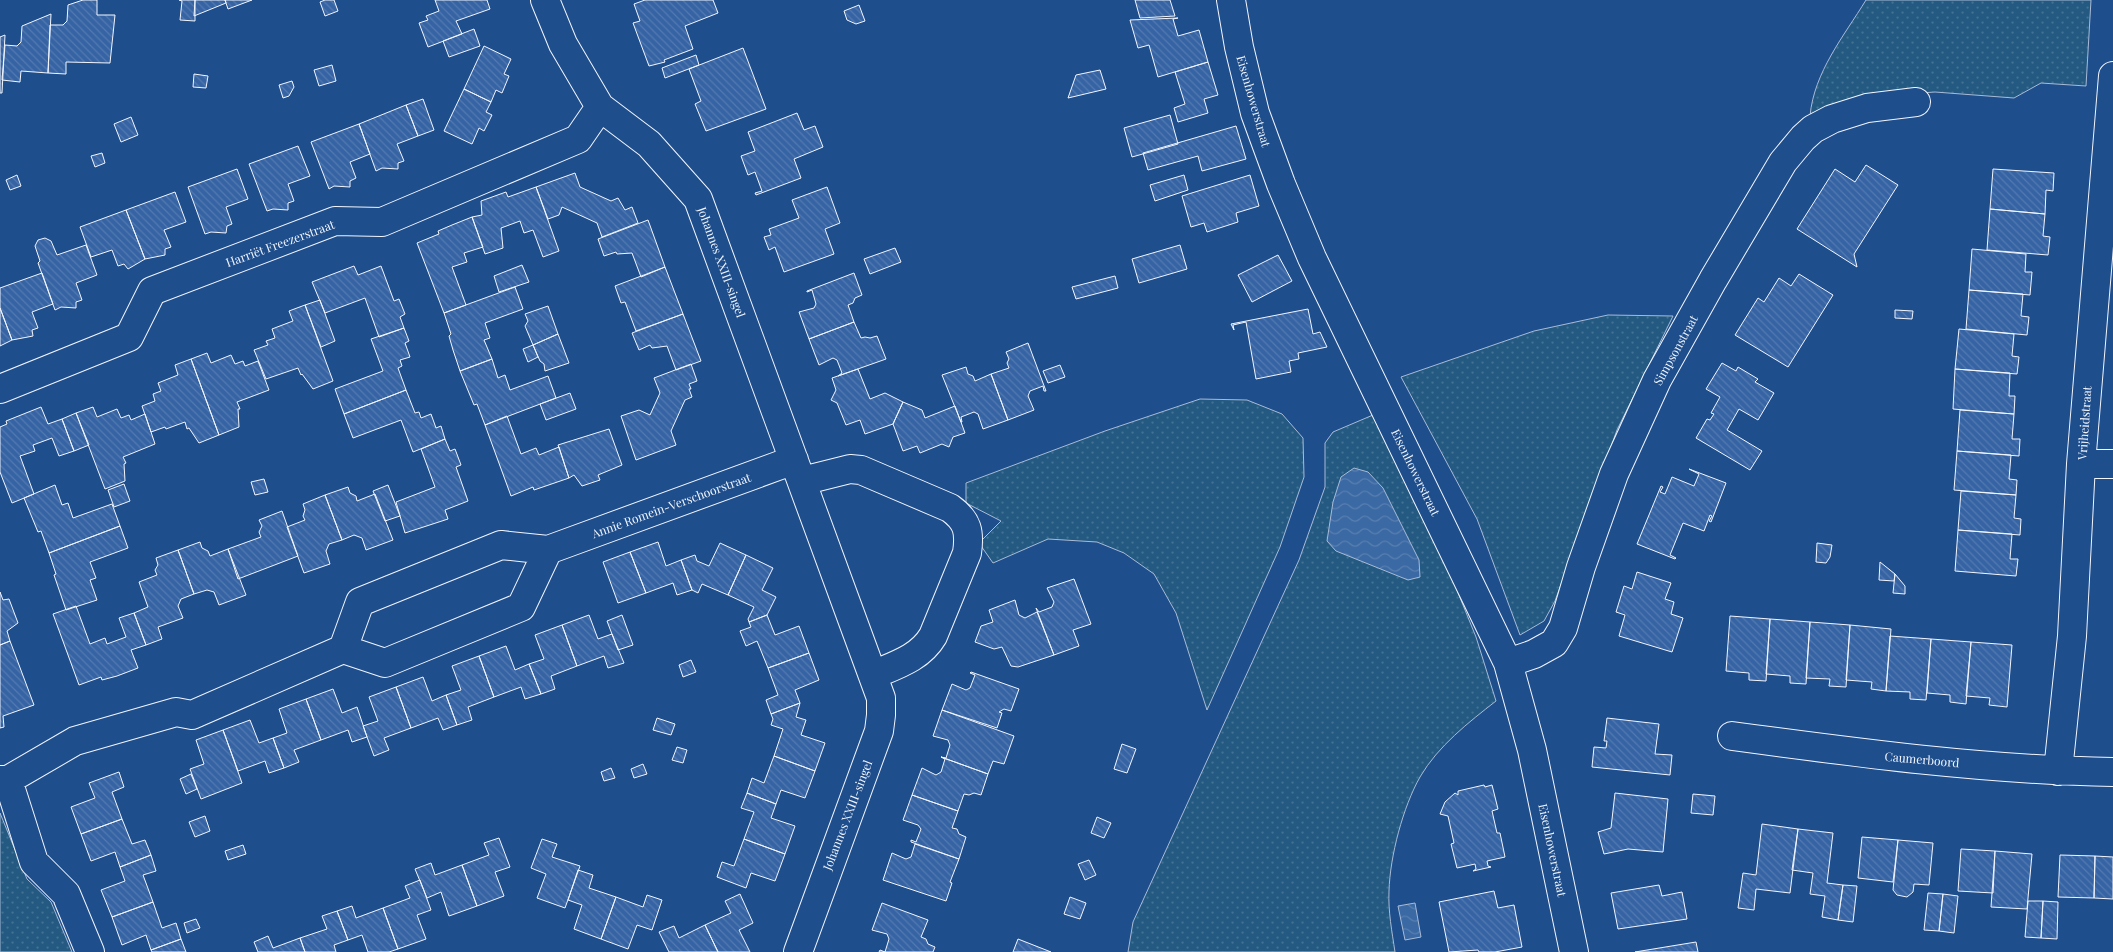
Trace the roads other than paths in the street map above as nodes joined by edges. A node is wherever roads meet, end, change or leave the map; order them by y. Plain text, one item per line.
1 (545, 0) edge
2 (1231, 0) edge
3 (2113, 76) edge
4 (1916, 102) dead end
5 (600, 107) junction
6 (0, 389) edge
7 (2081, 464) junction
8 (2113, 464) edge
9 (798, 471) junction
10 (548, 550) junction
11 (343, 649) junction
12 (1508, 663) junction
13 (874, 675) junction
14 (1732, 736) dead end
15 (2058, 771) junction
16 (2113, 772) edge
17 (4, 780) edge
18 (90, 952) edge
19 (798, 952) edge
20 (1574, 952) edge

1 - 5 street, Johannes XXIII-singel
2 - 12 street, Eisenhowerstraat
3 - 7 street, Vrijheidstraat
4 - 12 street, Simpsonstraat
5 - 6 street, Harriët Freezerstraat
5 - 9 street, Johannes XXIII-singel
7 - 8 street
7 - 15 street, Vrijheidstraat
9 - 10 street, Annie Romein-Verschoorstraat
9 - 13 street, Johannes XXIII-singel
9 - 13 street
10 - 11 street, Annie Romein-Verschoorstraat
10 - 11 street
11 - 17 street
12 - 20 street, Eisenhowerstraat
13 - 19 street, Johannes XXIII-singel
14 - 15 street, Caumerboord
15 - 16 street, Caumerboord
17 - 18 street

